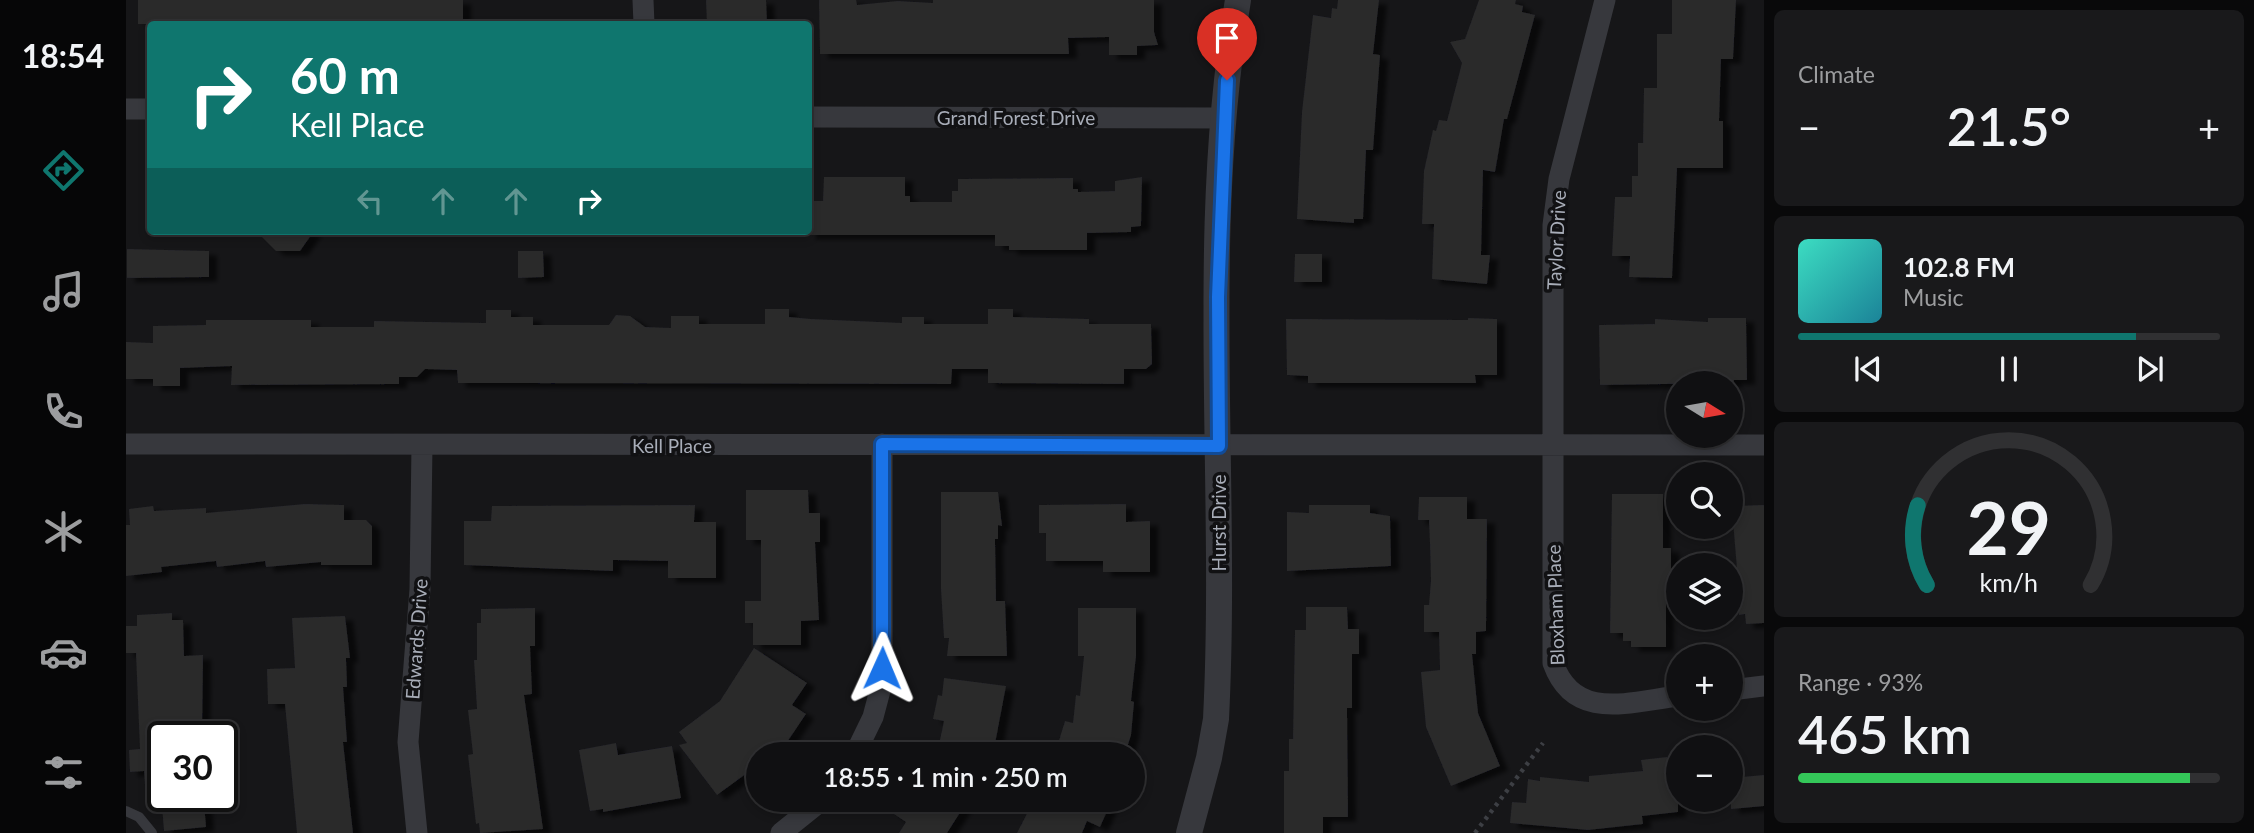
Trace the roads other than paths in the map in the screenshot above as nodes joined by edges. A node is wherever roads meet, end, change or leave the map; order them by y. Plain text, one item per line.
1 (643, 0) edge
2 (1238, 0) edge
3 (1605, 0) edge
4 (645, 21) edge
5 (126, 109) edge
6 (147, 109) edge
7 (812, 117) edge
8 (1223, 118) junction
9 (126, 444) edge
10 (882, 444) junction
11 (1552, 444) junction
12 (422, 445) junction
13 (1764, 445) edge
14 (1219, 446) junction
15 (1764, 686) edge
16 (1743, 689) edge
17 (1666, 697) edge
18 (861, 742) edge
19 (126, 811) edge
20 (807, 812) edge
21 (152, 833) edge
22 (417, 833) edge
23 (781, 833) edge
24 (1189, 833) edge

1 - 4 street
2 - 8 street, Hurst Drive
3 - 11 street, Taylor Drive
5 - 6 street
7 - 8 street, Grand Forest Drive
8 - 14 street, Hurst Drive
9 - 12 street, Kell Place
10 - 12 street, Kell Place
10 - 14 street, Kell Place
10 - 18 street
11 - 13 street
11 - 14 street
11 - 17 street, Bloxham Place
12 - 22 street, Edwards Drive
14 - 24 street, Hurst Drive
15 - 16 street
19 - 21 lane
20 - 23 street

